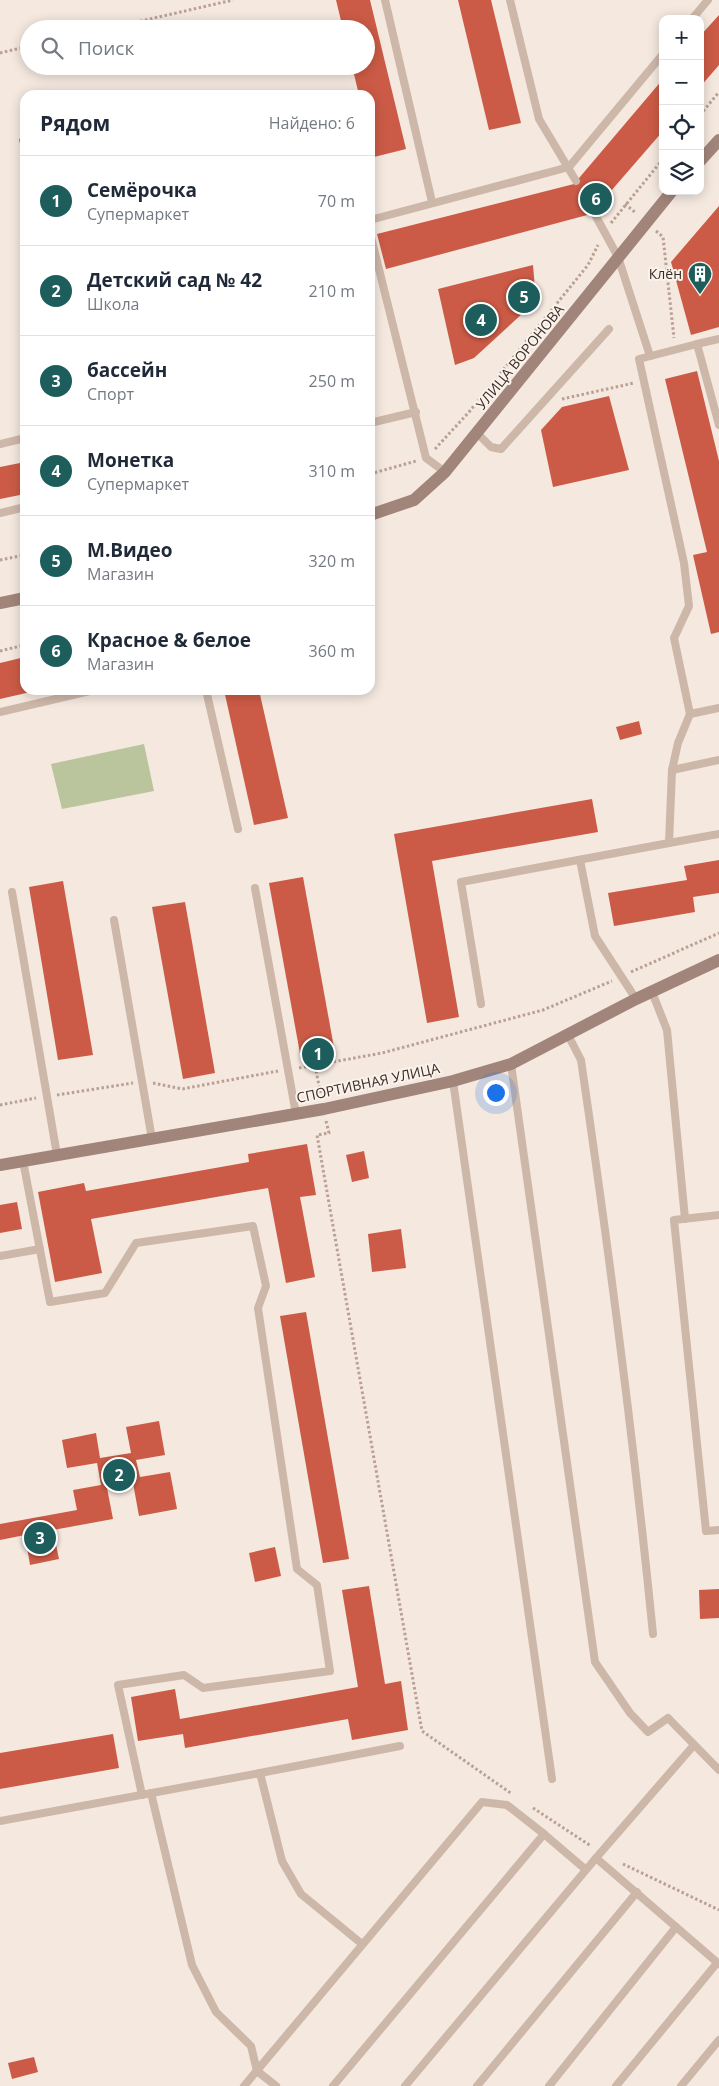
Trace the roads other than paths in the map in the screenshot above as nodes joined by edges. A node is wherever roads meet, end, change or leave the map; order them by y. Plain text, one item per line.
1 (385, 0) edge
2 (510, 0) edge
3 (708, 0) edge
4 (695, 15) edge
5 (659, 59) edge
6 (718, 142) edge
7 (704, 157) edge
8 (569, 167) junction
9 (576, 181) dead end
10 (669, 195) edge
11 (432, 202) junction
12 (593, 211) dead end
13 (375, 219) edge
14 (375, 252) edge
15 (618, 257) junction
16 (609, 329) dead end
17 (719, 339) edge
18 (697, 344) junction
19 (650, 356) junction
20 (416, 412) junction
21 (375, 423) edge
22 (719, 425) edge
23 (477, 433) junction
24 (20, 439) edge
25 (0, 444) edge
26 (445, 472) junction
27 (20, 508) edge
28 (0, 513) edge
29 (375, 513) edge
30 (20, 599) edge
31 (0, 603) edge
32 (71, 695) edge
33 (207, 695) edge
34 (719, 708) edge
35 (0, 712) edge
36 (690, 714) junction
37 (719, 760) edge
38 (672, 770) junction
39 (238, 829) dead end
40 (719, 834) edge
41 (669, 843) junction
42 (580, 860) junction
43 (256, 888) dead end
44 (12, 892) dead end
45 (114, 920) dead end
46 (719, 960) edge
47 (652, 992) junction
48 (636, 999) junction
49 (482, 1004) dead end
50 (568, 1035) junction
51 (510, 1064) junction
52 (452, 1081) junction
53 (296, 1114) junction
54 (152, 1139) junction
55 (58, 1155) junction
56 (23, 1161) junction
57 (0, 1164) edge
58 (719, 1215) edge
59 (685, 1219) junction
60 (40, 1249) junction
61 (0, 1256) edge
62 (719, 1530) edge
63 (653, 1634) dead end
64 (694, 1745) junction
65 (400, 1746) dead end
66 (719, 1770) edge
67 (260, 1773) junction
68 (552, 1779) dead end
69 (151, 1793) junction
70 (142, 1795) junction
71 (0, 1822) edge
72 (544, 1834) junction
73 (596, 1858) junction
74 (586, 1869) junction
75 (637, 1892) junction
76 (676, 1927) junction
77 (362, 1944) junction
78 (718, 1964) edge
79 (719, 2040) edge
80 (257, 2071) junction
81 (244, 2086) edge
82 (276, 2086) edge
83 (333, 2086) edge
84 (405, 2086) edge
85 (477, 2086) edge
86 (549, 2086) edge
87 (616, 2086) edge
88 (681, 2086) edge

1 - 11 lane
2 - 8 lane
3 - 4 lane
5 - 8 lane
6 - 7 street
8 - 9 lane
8 - 11 lane
10 - 15 street, УЛИЦА ВОРОНОВА
11 - 13 lane
12 - 15 lane
14 - 20 lane
15 - 19 lane
15 - 23 street, УЛИЦА ВОРОНОВА
16 - 23 lane
17 - 18 lane
18 - 19 lane
18 - 22 lane
19 - 36 lane
20 - 21 lane
20 - 26 lane
23 - 26 street, УЛИЦА ВОРОНОВА
24 - 25 lane
26 - 29 street, УЛИЦА ВОРОНОВА
27 - 28 lane
30 - 31 street
32 - 35 lane
33 - 39 lane
34 - 36 lane
36 - 38 lane
37 - 38 lane
38 - 41 lane
40 - 41 lane
41 - 42 lane
42 - 48 lane
42 - 49 lane
43 - 53 lane
44 - 55 lane
45 - 54 lane
46 - 47 street, СПОРТИВНАЯ УЛИЦА
47 - 48 street, СПОРТИВНАЯ УЛИЦА
47 - 59 lane
48 - 50 street, СПОРТИВНАЯ УЛИЦА
50 - 51 street, СПОРТИВНАЯ УЛИЦА
50 - 63 lane
51 - 52 street, СПОРТИВНАЯ УЛИЦА
51 - 64 lane
52 - 53 street, СПОРТИВНАЯ УЛИЦА
52 - 68 lane
53 - 54 street, СПОРТИВНАЯ УЛИЦА
54 - 55 street, СПОРТИВНАЯ УЛИЦА
55 - 56 street, СПОРТИВНАЯ УЛИЦА
56 - 57 street, СПОРТИВНАЯ УЛИЦА
56 - 60 lane
58 - 59 lane
59 - 62 lane
60 - 61 lane
60 - 70 lane
64 - 66 lane
64 - 73 lane
65 - 67 lane
67 - 69 lane
67 - 77 lane
69 - 70 lane
69 - 80 lane
70 - 71 lane
72 - 74 lane
72 - 77 lane
72 - 83 lane
73 - 74 lane
73 - 75 lane
74 - 84 lane
75 - 76 lane
75 - 85 lane
76 - 78 lane
76 - 86 lane
77 - 80 lane
78 - 87 lane
79 - 88 lane
80 - 81 lane
80 - 82 lane

